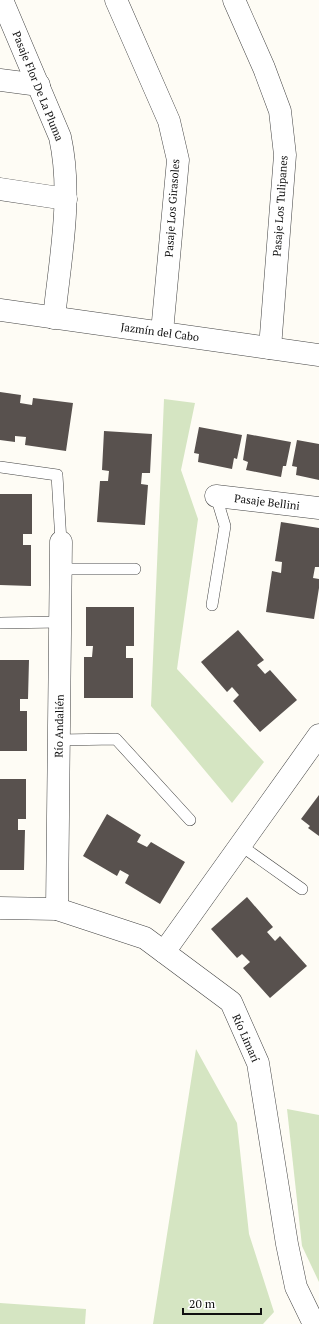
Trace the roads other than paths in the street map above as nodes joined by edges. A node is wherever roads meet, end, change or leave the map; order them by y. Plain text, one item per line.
1 (2, 0) edge
2 (116, 0) edge
3 (234, 0) edge
4 (0, 80) edge
5 (39, 85) junction
6 (0, 189) edge
7 (66, 198) junction
8 (0, 310) edge
9 (54, 318) junction
10 (162, 332) junction
11 (270, 348) junction
12 (319, 355) edge
13 (0, 467) edge
14 (216, 496) joint
15 (319, 508) edge
16 (61, 542) joint
17 (61, 569) junction
18 (135, 569) dead end
19 (212, 606) dead end
20 (60, 622) junction
21 (0, 623) edge
22 (319, 735) edge
23 (59, 740) junction
24 (190, 820) dead end
25 (240, 846) junction
26 (302, 889) dead end
27 (0, 908) edge
28 (57, 910) junction
29 (164, 952) junction
30 (314, 1324) edge

1 - 5 street, Pasaje Flor De La Pluma
2 - 10 street, Pasaje Los Girasoles
3 - 11 street, Pasaje Los Tulipanes
4 - 5 street
5 - 7 street, Pasaje Flor De La Pluma
6 - 7 street
7 - 9 street, Pasaje Flor De La Pluma
8 - 9 street, Jazmín del Cabo
9 - 10 street, Jazmín del Cabo
10 - 11 street, Jazmín del Cabo
11 - 12 street, Jazmín del Cabo
13 - 16 lane
14 - 15 street, Pasaje Bellini
14 - 19 lane
16 - 17 street, Río Andalién
17 - 18 lane
17 - 20 street, Río Andalién
20 - 21 lane
20 - 23 street, Río Andalién
22 - 25 street
23 - 24 lane
23 - 28 street, Río Andalién
25 - 26 lane
25 - 29 street
27 - 28 street, Río Limarí
28 - 29 street, Río Limarí
29 - 30 street, Río Limarí

